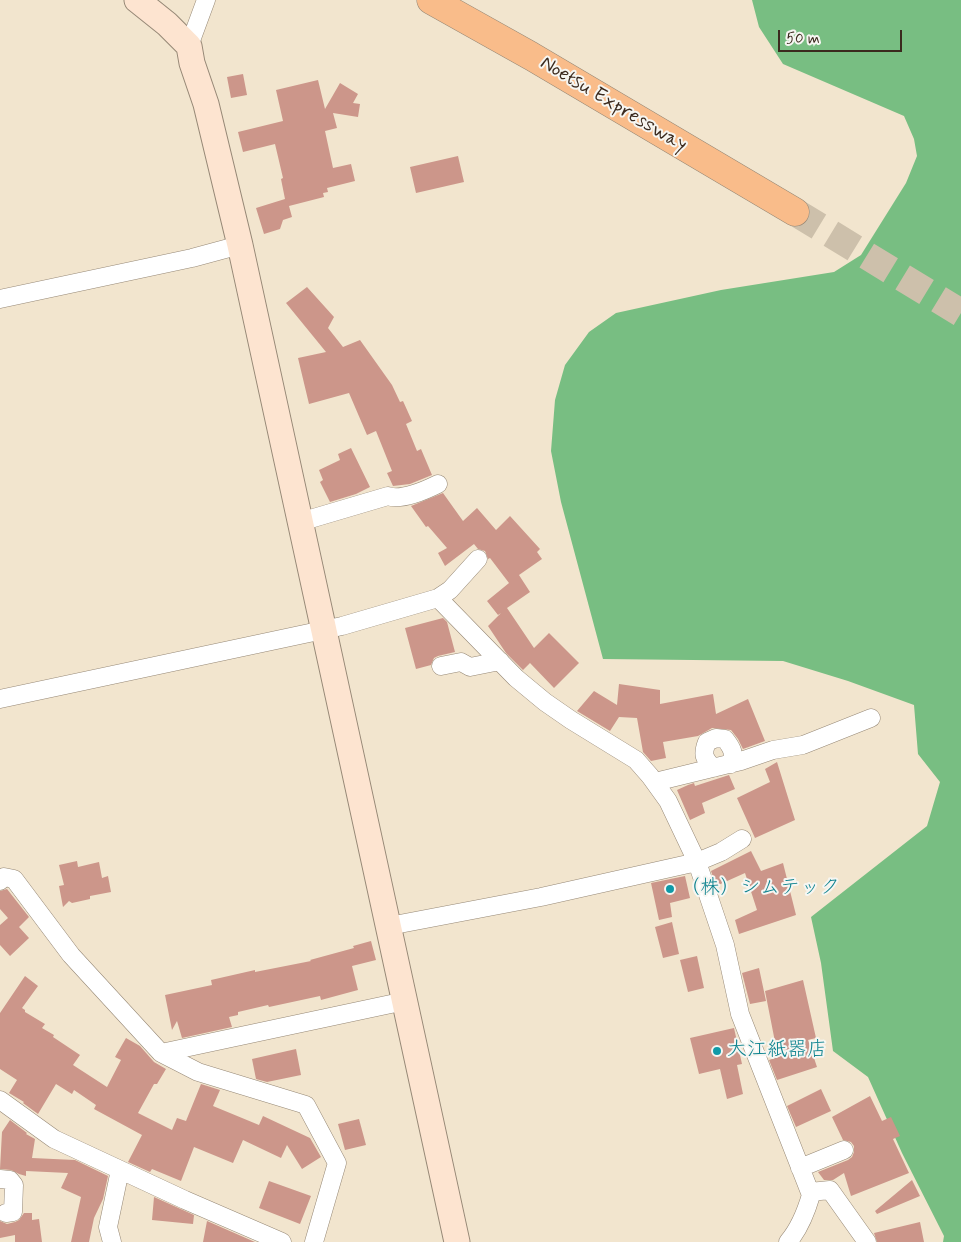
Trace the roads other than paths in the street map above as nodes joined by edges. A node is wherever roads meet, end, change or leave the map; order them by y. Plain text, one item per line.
1 (137, 0) edge
2 (206, 0) edge
3 (431, 0) edge
4 (461, 0) edge
5 (190, 46) junction
6 (240, 244) junction
7 (0, 299) edge
8 (438, 484) dead end
9 (300, 522) junction
10 (478, 559) dead end
11 (438, 598) junction
12 (323, 629) junction
13 (500, 661) junction
14 (441, 666) dead end
15 (0, 699) edge
16 (871, 718) dead end
17 (731, 764) junction
18 (712, 768) junction
19 (654, 782) junction
20 (742, 839) dead end
21 (697, 862) junction
22 (0, 881) edge
23 (389, 926) junction
24 (405, 1001) junction
25 (161, 1053) junction
26 (0, 1100) edge
27 (844, 1150) dead end
28 (800, 1168) junction
29 (120, 1170) junction
30 (0, 1179) edge
31 (810, 1192) junction
32 (6, 1213) dead end
33 (112, 1242) edge
34 (282, 1242) edge
35 (314, 1242) edge
36 (457, 1242) edge
37 (788, 1242) edge
38 (867, 1242) edge

1 - 5 street
2 - 5 street
3 - 4 highway, Noetsu Expressway
5 - 6 street
6 - 7 street
6 - 9 street
8 - 9 street
9 - 12 street
10 - 11 street
11 - 12 street
11 - 13 street
12 - 15 street
12 - 23 street
13 - 14 street
13 - 19 street
16 - 17 street
17 - 18 street
17 - 18 street
18 - 19 street
19 - 21 street
20 - 21 street
21 - 23 street
21 - 28 street
22 - 25 street
23 - 24 street
24 - 25 street
24 - 36 street
25 - 35 street
26 - 29 street
27 - 28 street
28 - 31 street
29 - 33 street
29 - 34 street
30 - 32 street
31 - 37 street
31 - 38 street

